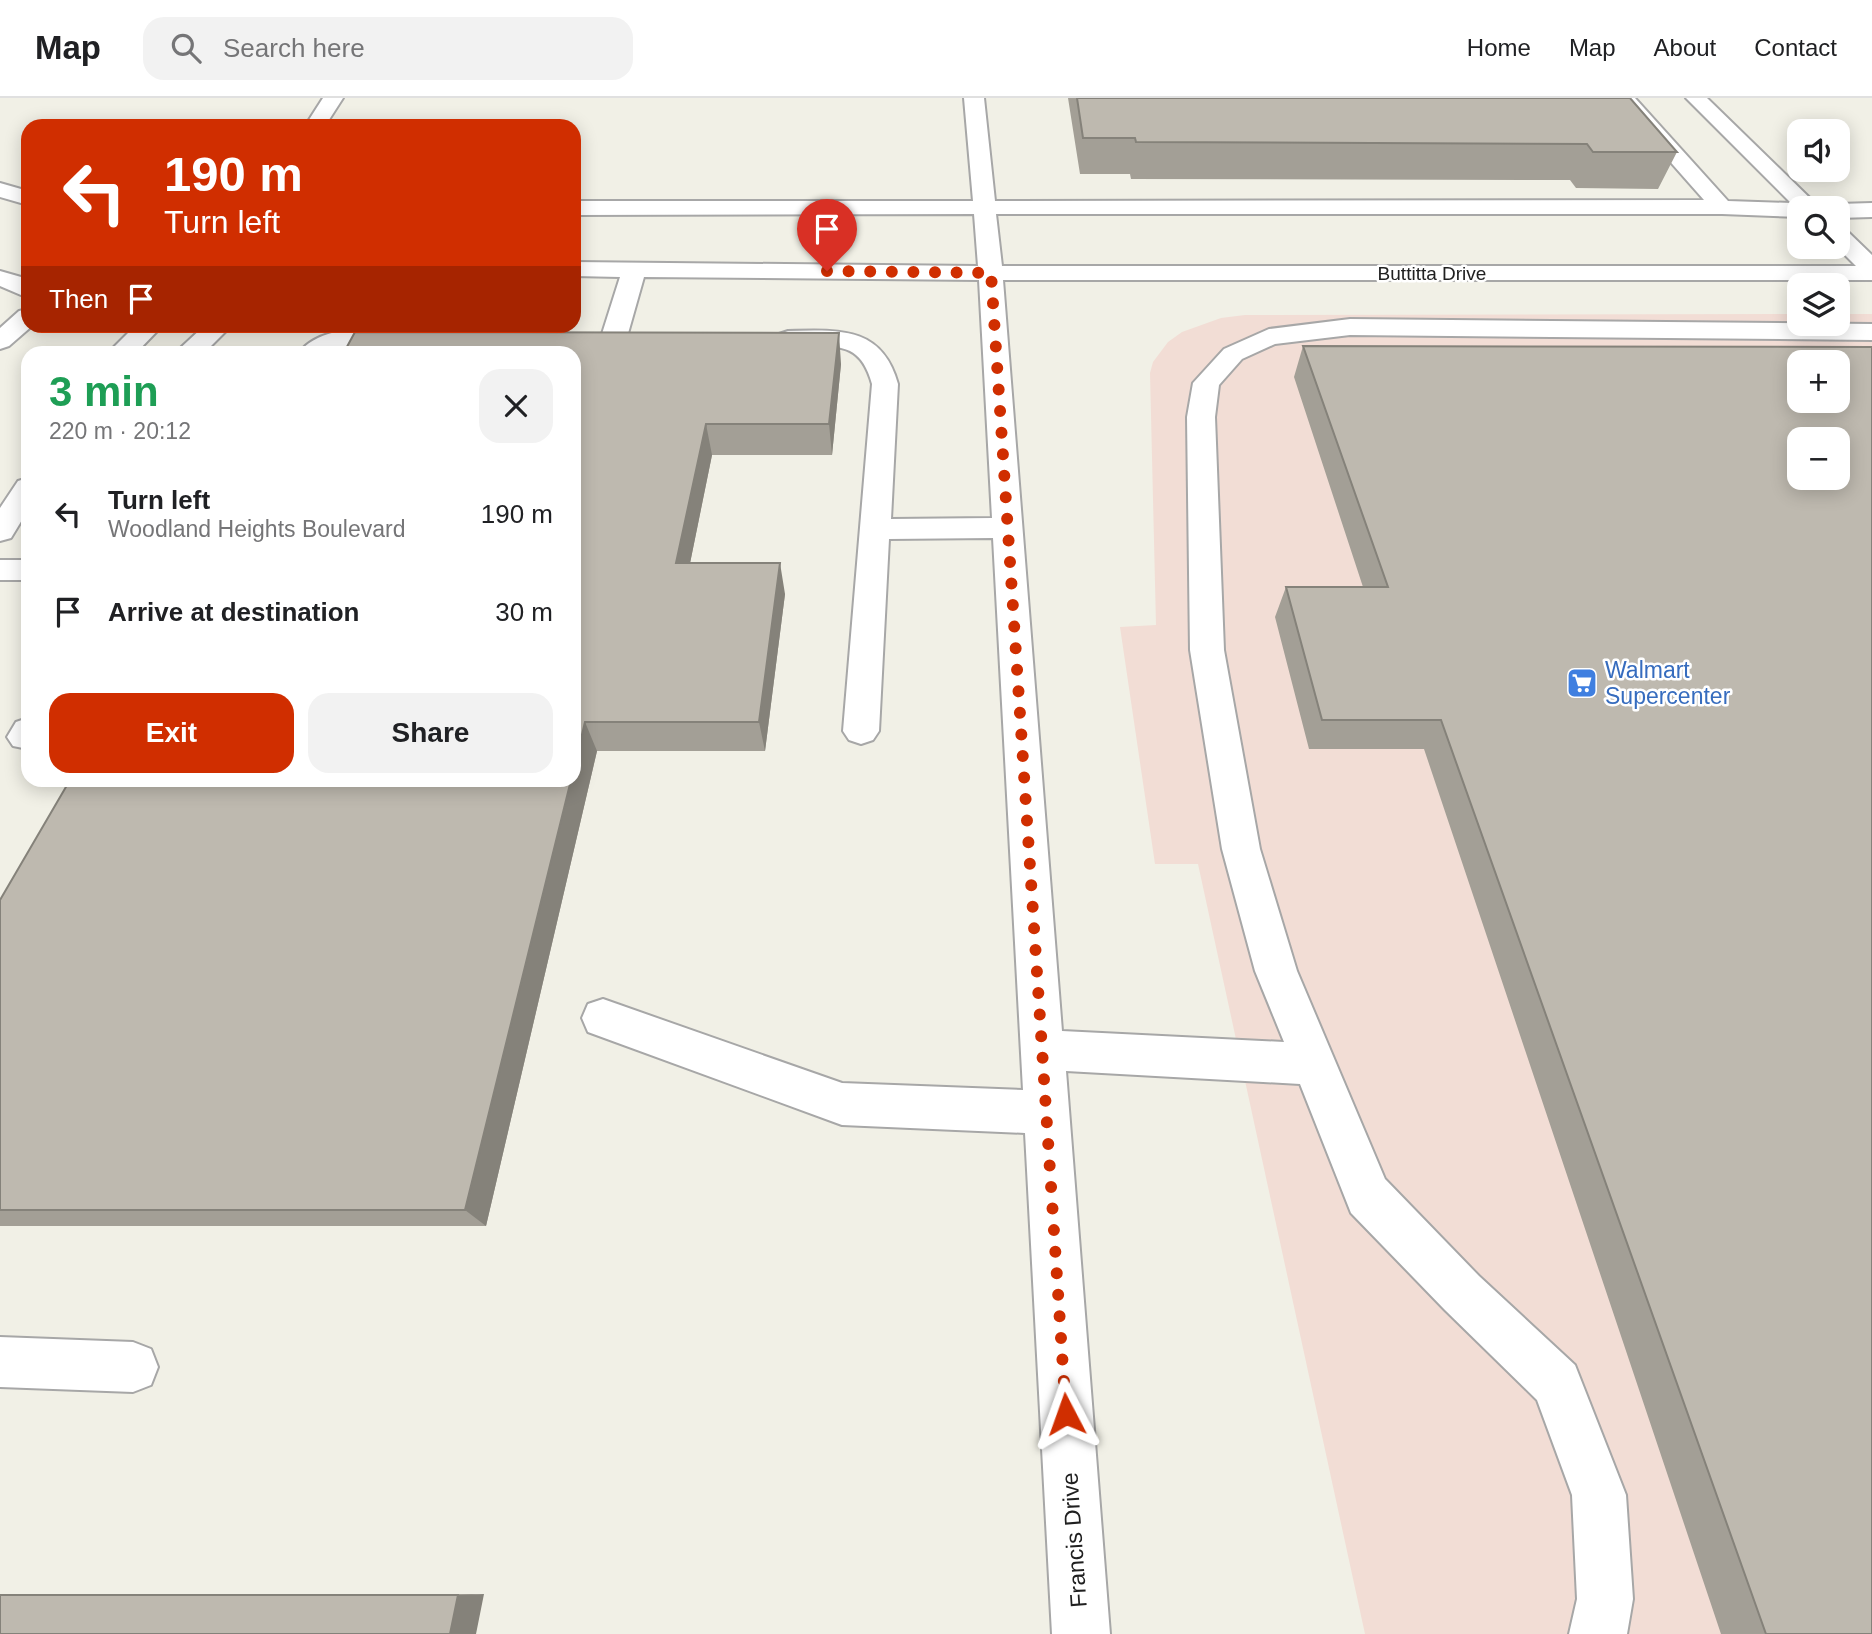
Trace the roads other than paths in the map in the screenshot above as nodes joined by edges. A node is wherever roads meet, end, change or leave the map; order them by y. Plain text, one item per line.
1 (334, 98) edge
2 (974, 98) edge
3 (1624, 98) edge
4 (1696, 98) edge
5 (320, 119) edge
6 (0, 190) edge
7 (21, 196) edge
8 (1797, 196) edge
9 (1722, 207) junction
10 (581, 208) edge
11 (985, 209) junction
12 (1787, 210) edge
13 (1850, 211) edge
14 (1872, 211) edge
15 (1850, 247) edge
16 (581, 268) edge
17 (634, 269) junction
18 (1872, 270) edge
19 (991, 273) junction
20 (0, 278) edge
21 (21, 285) edge
22 (21, 322) edge
23 (1872, 332) edge
24 (142, 333) edge
25 (210, 333) edge
26 (433, 336) edge
27 (586, 337) edge
28 (759, 339) edge
29 (0, 341) edge
30 (128, 346) edge
31 (196, 346) edge
32 (324, 346) edge
33 (19, 497) edge
34 (1008, 528) junction
35 (875, 529) junction
36 (0, 531) edge
37 (0, 569) edge
38 (21, 569) edge
39 (861, 731) dead end
40 (603, 1018) dead end
41 (1042, 1050) junction
42 (1314, 1064) junction
43 (1046, 1112) junction
44 (0, 1362) edge
45 (133, 1367) dead end
46 (1081, 1634) edge
47 (1598, 1634) edge

1 - 5 street
2 - 11 street, Francis Drive
3 - 9 street
4 - 8 street
6 - 7 street
9 - 11 street
9 - 12 street
10 - 11 street
11 - 19 street, Francis Drive
13 - 14 street
15 - 18 street
16 - 17 street, Buttitta Drive
17 - 19 street, Buttitta Drive
17 - 27 street
18 - 19 street, Buttitta Drive
19 - 34 street, Francis Drive
20 - 21 street
22 - 29 street
23 - 42 street
24 - 30 street
25 - 31 street
26 - 32 street
28 - 35 street
33 - 36 street
34 - 35 street
34 - 41 street, Francis Drive
35 - 39 street
37 - 38 street
40 - 43 street
41 - 42 street
41 - 43 street, Francis Drive
42 - 47 street
43 - 46 street, Francis Drive
44 - 45 street

